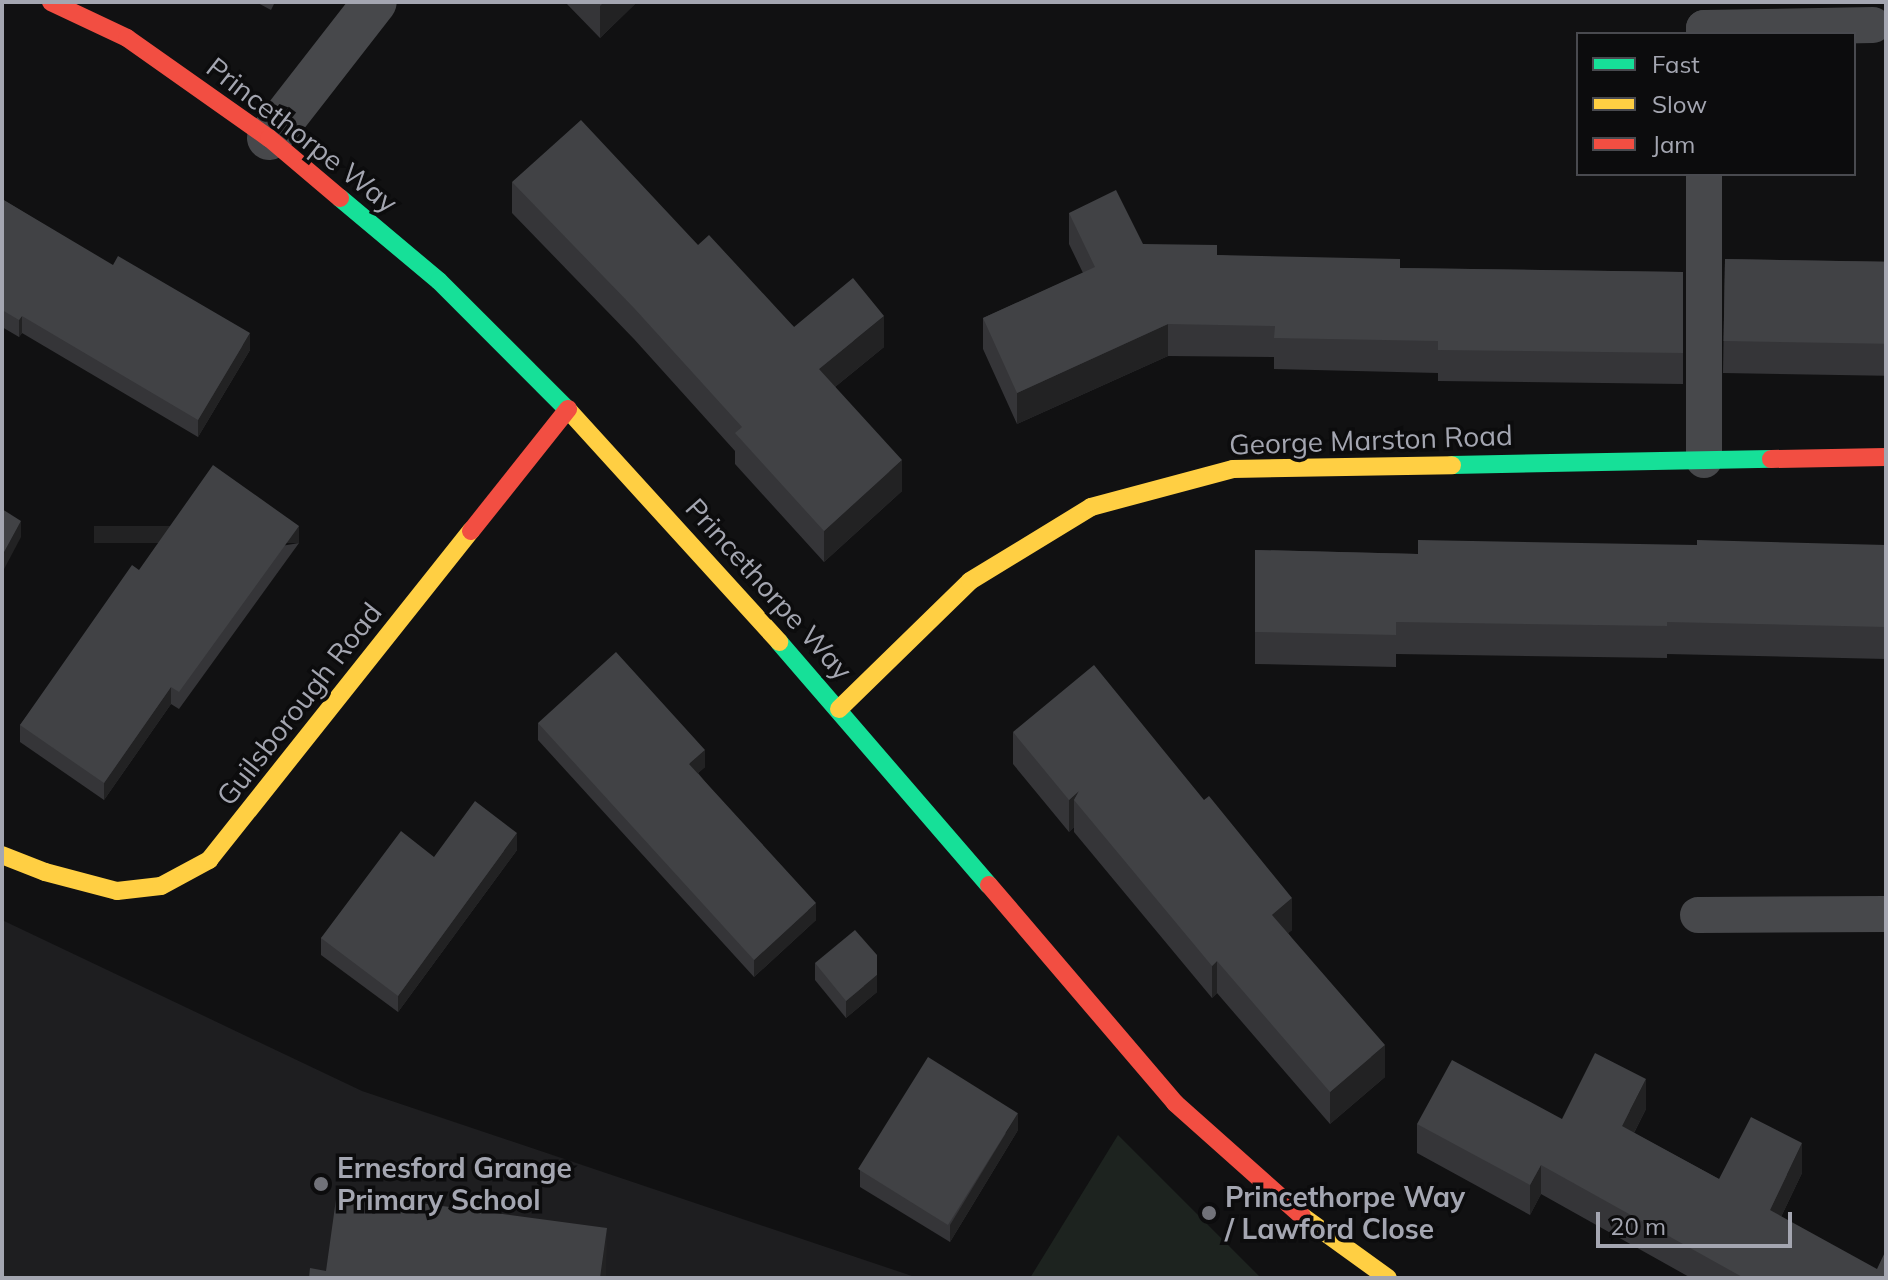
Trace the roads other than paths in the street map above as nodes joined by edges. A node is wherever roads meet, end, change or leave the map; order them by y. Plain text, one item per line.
1 (51, 2) edge
2 (375, 2) edge
3 (1873, 25) dead end
4 (1694, 30) edge
5 (269, 138) junction
6 (1704, 176) edge
7 (568, 409) junction
8 (1886, 457) edge
9 (1704, 460) junction
10 (839, 709) junction
11 (2, 855) edge
12 (1886, 914) edge
13 (1698, 915) dead end
14 (1388, 1278) edge

1 - 5 street, Princethorpe Way
2 - 5 street
3 - 4 lane
5 - 7 street, Princethorpe Way
6 - 9 lane
7 - 10 street, Princethorpe Way
7 - 11 street, Guilsborough Road
8 - 9 street, George Marston Road
9 - 10 street, George Marston Road
10 - 14 street, Princethorpe Way
12 - 13 lane

